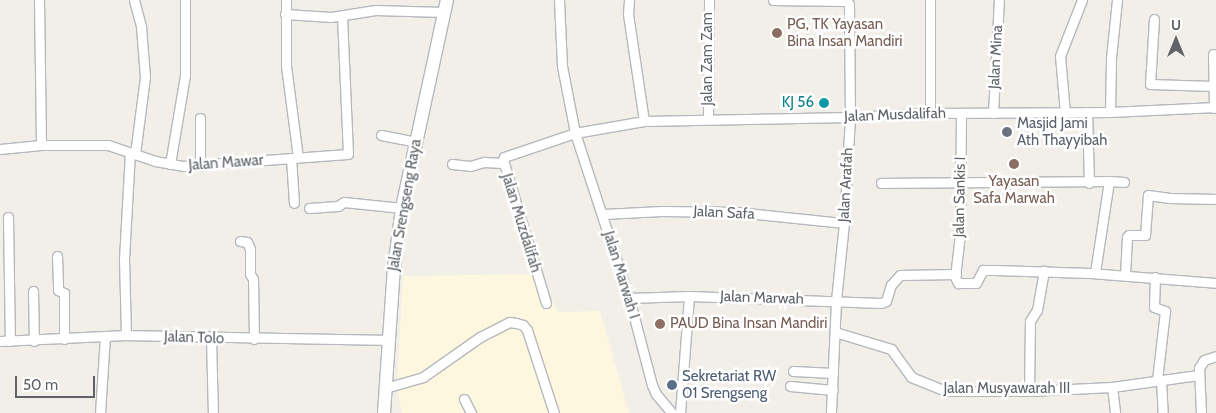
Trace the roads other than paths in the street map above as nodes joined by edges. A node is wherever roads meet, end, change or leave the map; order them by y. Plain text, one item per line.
1 (40, 0) edge
2 (134, 0) edge
3 (186, 0) edge
4 (286, 0) edge
5 (559, 0) edge
6 (628, 0) edge
7 (709, 0) edge
8 (773, 0) edge
9 (930, 0) edge
10 (1000, 0) edge
11 (1082, 0) edge
12 (1117, 0) edge
13 (446, 6) edge
14 (285, 14) junction
15 (342, 16) junction
16 (1154, 19) dead end
17 (1213, 54) dead end
18 (1213, 86) junction
19 (1215, 107) edge
20 (1087, 112) junction
21 (1110, 112) junction
22 (930, 113) junction
23 (993, 113) junction
24 (1066, 113) junction
25 (961, 114) junction
26 (850, 117) junction
27 (200, 118) dead end
28 (708, 119) junction
29 (644, 121) junction
30 (381, 134) dead end
31 (575, 134) junction
32 (416, 142) junction
33 (41, 145) junction
34 (0, 149) edge
35 (133, 153) junction
36 (295, 158) junction
37 (503, 163) junction
38 (170, 164) junction
39 (452, 164) dead end
40 (200, 166) junction
41 (1109, 181) junction
42 (961, 182) junction
43 (1124, 182) dead end
44 (881, 183) dead end
45 (1089, 183) junction
46 (1216, 199) edge
47 (294, 203) dead end
48 (309, 208) dead end
49 (402, 208) junction
50 (603, 214) junction
51 (7, 217) edge
52 (844, 223) junction
53 (240, 242) dead end
54 (57, 256) dead end
55 (1044, 272) junction
56 (1095, 273) junction
57 (1125, 275) junction
58 (956, 277) junction
59 (1155, 277) junction
60 (1216, 283) edge
61 (33, 291) dead end
62 (689, 296) junction
63 (629, 298) junction
64 (836, 301) junction
65 (546, 303) dead end
66 (835, 332) junction
67 (126, 335) junction
68 (105, 336) junction
69 (210, 338) junction
70 (64, 339) junction
71 (254, 339) junction
72 (388, 340) junction
73 (5, 341) edge
74 (34, 341) junction
75 (1216, 356) edge
76 (794, 371) dead end
77 (833, 374) junction
78 (1198, 375) junction
79 (1159, 380) junction
80 (790, 386) dead end
81 (1112, 387) junction
82 (385, 388) junction
83 (833, 390) junction
84 (1029, 391) junction
85 (464, 399) dead end
86 (100, 413) edge
87 (213, 413) edge
88 (384, 413) edge
89 (470, 413) edge
90 (554, 413) edge
91 (672, 413) edge
92 (680, 413) edge
93 (832, 413) edge
94 (1115, 413) edge
95 (1163, 413) edge
96 (1201, 413) edge

1 - 33 street
2 - 35 street
3 - 38 street
4 - 14 street
5 - 31 street, Jalan Marwah I
6 - 29 street
7 - 28 street, Jalan Zam Zam
8 - 26 street, Jalan Arafah
9 - 22 street
10 - 23 street, Jalan Mina
11 - 24 street
12 - 21 street
13 - 15 street
13 - 32 main road, Jalan Srengseng Raya
14 - 15 street
14 - 36 street
15 - 36 street, Jalan Mawar
16 - 18 street
17 - 18 street
18 - 19 street
19 - 21 street, Jalan Musdalifah
20 - 21 street, Jalan Musdalifah
20 - 24 street, Jalan Musdalifah
20 - 45 street
22 - 25 street, Jalan Musdalifah
22 - 26 street, Jalan Musdalifah
23 - 24 street, Jalan Musdalifah
23 - 25 street, Jalan Musdalifah
25 - 42 street, Jalan Sankis I
26 - 28 street, Jalan Musdalifah
26 - 52 street, Jalan Arafah
27 - 40 street
28 - 29 street, Jalan Musdalifah
29 - 31 street, Jalan Musdalifah
30 - 32 street
31 - 37 street, Jalan Muzdalifah
31 - 50 street, Jalan Marwah I
32 - 49 main road, Jalan Srengseng Raya
33 - 34 street, Jalan Mawar
33 - 35 street, Jalan Mawar
35 - 38 street, Jalan Mawar
35 - 67 street
36 - 40 street, Jalan Mawar
36 - 47 street
37 - 39 street
37 - 65 street, Jalan Muzdalifah
38 - 40 street, Jalan Mawar
41 - 43 street
41 - 45 street
41 - 56 street
42 - 44 street
42 - 45 street
42 - 58 street, Jalan Sankis I
46 - 57 street
48 - 49 street
49 - 72 main road, Jalan Srengseng Raya
50 - 52 street, Jalan Safa
50 - 63 street, Jalan Marwah I
51 - 73 street
52 - 64 street, Jalan Arafah
53 - 71 street
54 - 70 street
55 - 56 street
55 - 58 street
55 - 84 street
56 - 57 street
57 - 59 street
58 - 64 street, Jalan Marwah
59 - 60 street
59 - 79 street
61 - 74 street
62 - 63 street, Jalan Marwah
62 - 64 street, Jalan Marwah
62 - 92 street
63 - 91 street, Jalan Marwah I
64 - 66 street, Jalan Arafah
66 - 77 street, Jalan Arafah
66 - 84 street, Jalan Musyawarah III
67 - 68 street, Jalan Tolo
67 - 69 street, Jalan Tolo
68 - 70 street, Jalan Tolo
68 - 86 street
69 - 71 street, Jalan Tolo
69 - 87 street
70 - 74 street, Jalan Tolo
71 - 72 street, Jalan Tolo
72 - 82 main road, Jalan Srengseng Raya
73 - 74 street, Jalan Tolo
75 - 78 street
76 - 77 street
77 - 83 street, Jalan Arafah
78 - 79 street, Jalan Musyawarah III
78 - 96 street
79 - 81 street, Jalan Musyawarah III
79 - 95 street
80 - 83 street
81 - 84 street, Jalan Musyawarah III
81 - 94 street
82 - 88 main road, Jalan Srengseng Raya
82 - 90 street
83 - 93 street, Jalan Arafah
85 - 89 street

